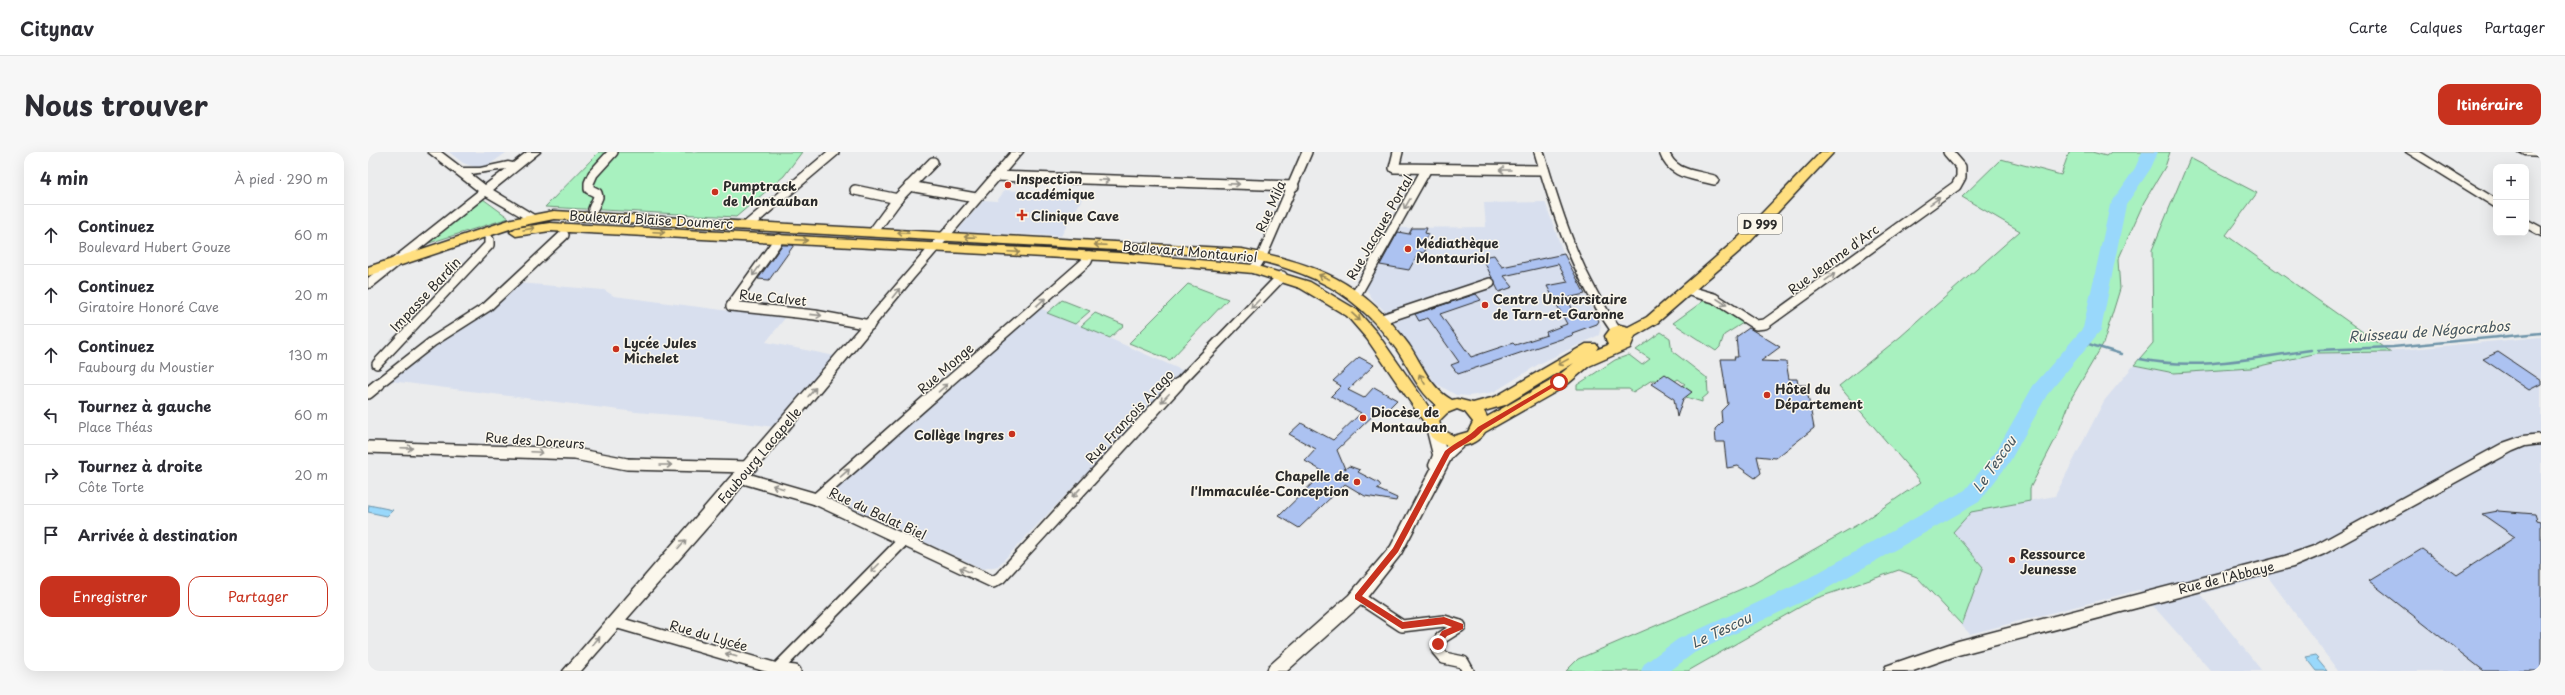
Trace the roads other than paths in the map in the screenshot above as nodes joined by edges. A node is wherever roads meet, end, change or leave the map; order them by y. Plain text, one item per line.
1 (434, 152) edge
2 (528, 152) edge
3 (534, 152) edge
4 (613, 152) edge
5 (834, 152) edge
6 (1018, 152) edge
7 (1307, 152) edge
8 (1398, 152) edge
9 (1539, 152) edge
10 (1664, 152) edge
11 (1828, 152) edge
12 (1948, 152) edge
13 (2412, 152) edge
14 (2525, 152) edge
15 (2541, 153) edge
16 (932, 162) dead end
17 (508, 165) junction
18 (1426, 170) junction
19 (1544, 170) junction
20 (461, 171) junction
21 (996, 176) junction
22 (1714, 180) dead end
23 (910, 186) junction
24 (1294, 186) junction
25 (482, 187) junction
26 (855, 190) dead end
27 (976, 198) junction
28 (898, 199) junction
29 (2493, 202) edge
30 (593, 209) tunnel mouth
31 (533, 218) junction
32 (749, 224) junction
33 (2529, 225) edge
34 (874, 231) junction
35 (2541, 232) edge
36 (564, 235) tunnel mouth
37 (779, 239) junction
38 (489, 240) junction
39 (938, 241) junction
40 (1090, 256) junction
41 (1262, 256) junction
42 (393, 264) junction
43 (1254, 269) junction
44 (1282, 276) junction
45 (369, 278) edge
46 (1490, 283) dead end
47 (1686, 290) junction
48 (1356, 295) junction
49 (1382, 319) junction
50 (870, 325) junction
51 (1619, 337) junction
52 (377, 364) dead end
53 (368, 393) edge
54 (1449, 405) junction
55 (1472, 409) junction
56 (1432, 426) junction
57 (1480, 428) junction
58 (2541, 439) edge
59 (1462, 441) junction
60 (368, 447) edge
61 (744, 472) junction
62 (816, 499) junction
63 (1421, 501) junction
64 (903, 541) junction
65 (1000, 578) joint
66 (1358, 597) junction
67 (615, 622) junction
68 (777, 669) junction
69 (571, 671) edge
70 (795, 671) edge
71 (1275, 671) edge
72 (1468, 671) edge
73 (1892, 671) edge

1 - 20 main road
2 - 17 main road
3 - 25 main road
4 - 30 street
5 - 32 street
6 - 21 main road, Faubourg Lacapelle
7 - 24 street, Rue Mila
8 - 18 street
9 - 19 street
10 - 22 street
11 - 47 main road, D 999
47 -> 12 street, Rue Jeanne d'Arc
13 - 29 main road
14 - 15 main road
16 - 23 street
17 - 20 main road
17 - 25 main road
19 -> 18 street, Rue Jacques Portal
18 -> 48 street, Rue Jacques Portal
19 - 51 street
20 - 25 main road
21 -> 24 street
21 - 27 main road, Faubourg Lacapelle
23 - 27 street
23 - 28 street
24 - 41 street, Rue Mila
25 - 31 main road
25 - 42 main road
25 - 45 main road
26 - 28 street
27 - 39 main road, Faubourg Lacapelle
28 - 34 street
31 - 32 main road, Boulevard Blaise Doumerc
31 - 42 main road, Boulevard Blaise Doumerc
32 - 34 main road, Boulevard Blaise Doumerc
33 - 35 main road
39 -> 34 main road, Boulevard Blaise Doumerc
36 - 53 street
38 -> 37 main road, Boulevard Blaise Doumerc
37 -> 39 main road, Boulevard Blaise Doumerc
37 -> 50 street, Rue Calvet
38 - 45 main road, Boulevard Blaise Doumerc
38 - 52 street, Impasse Bardin
39 -> 40 main road, Boulevard Montauriol
41 -> 39 main road, Boulevard Montauriol
50 -> 39 main road, Faubourg Lacapelle
40 - 43 main road, Boulevard Montauriol
62 -> 40 street, Rue Monge
41 - 43 street, Rue Mila
48 -> 41 main road, Boulevard Montauriol
42 - 45 main road, Boulevard Blaise Doumerc
43 - 44 main road, Boulevard Montauriol
44 -> 56 main road, Boulevard Montauriol
44 -> 65 street, Rue François Arago
46 - 49 street
47 - 51 main road, D 999
48 - 49 main road, Boulevard Montauriol
54 -> 49 main road, Boulevard Montauriol
61 -> 50 main road, Faubourg Lacapelle
51 -> 55 main road, D 999
51 - 57 main road, D 999
54 - 55 main road
54 - 56 main road
55 - 57 main road
56 - 59 main road
56 - 63 main road
57 - 59 main road
58 - 73 main road, Rue de l'Abbaye
59 - 63 main road
60 -> 61 street, Rue des Doreurs
62 -> 61 street, Rue du Balat Biel
67 -> 61 main road, Faubourg Lacapelle
62 - 64 street, Rue du Balat Biel
63 - 66 main road
65 -> 64 street, Rue du Balat Biel
64 -> 68 street
66 - 71 main road
66 - 72 street
68 -> 67 street, Rue du Lycée
69 -> 67 main road, Faubourg Lacapelle
68 - 70 street, Rue du Lycée

